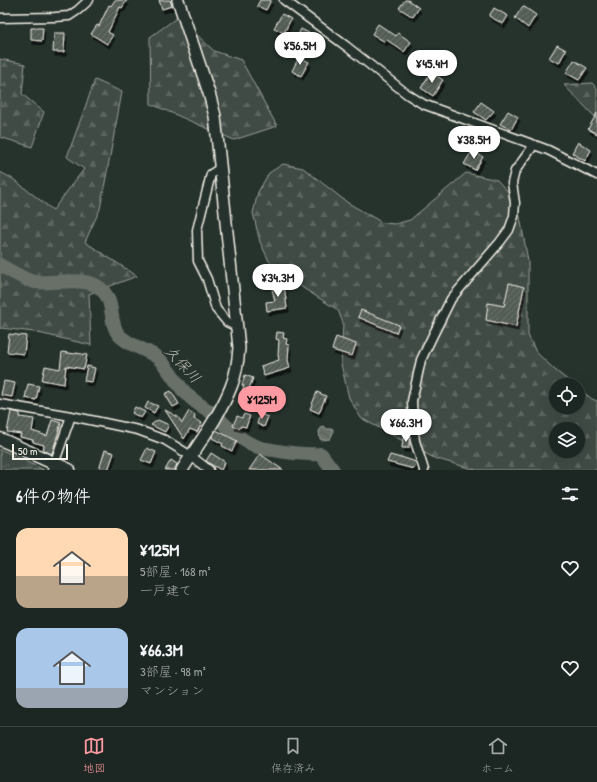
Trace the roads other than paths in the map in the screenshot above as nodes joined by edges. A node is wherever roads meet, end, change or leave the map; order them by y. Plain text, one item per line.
1 (89, 0) edge
2 (178, 0) edge
3 (284, 0) edge
4 (0, 18) edge
5 (534, 145) junction
6 (220, 168) junction
7 (597, 175) edge
8 (237, 327) junction
9 (0, 404) edge
10 (71, 416) junction
11 (0, 439) edge
12 (191, 456) junction
13 (53, 467) edge
14 (69, 470) edge
15 (182, 470) edge
16 (208, 470) edge
17 (424, 470) edge

1 - 4 street
2 - 6 street
3 - 5 street
5 - 7 street
5 - 17 street
6 - 8 street
6 - 8 street
8 - 12 street
9 - 10 street
10 - 12 street
10 - 13 street
11 - 13 main road
12 - 15 street
12 - 16 street
13 - 14 main road

